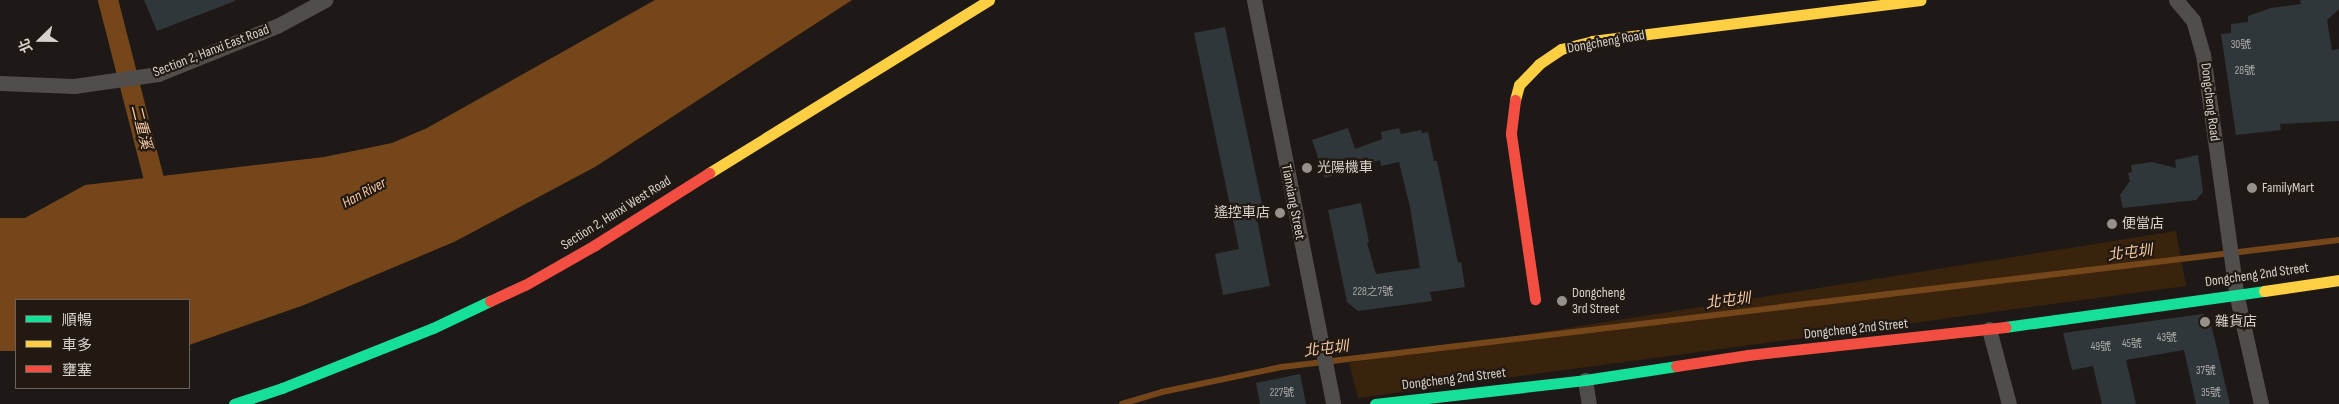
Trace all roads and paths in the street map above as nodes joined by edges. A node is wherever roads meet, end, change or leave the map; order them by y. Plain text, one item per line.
1 (325, 0) edge
2 (989, 0) edge
3 (1254, 0) edge
4 (1920, 0) edge
5 (2176, 0) edge
6 (0, 83) edge
7 (2339, 280) edge
8 (2236, 293) junction
9 (1536, 299) dead end
10 (1989, 329) junction
11 (1585, 380) junction
12 (234, 404) edge
13 (1333, 404) edge
14 (1375, 404) edge
15 (1589, 404) edge
16 (2009, 404) edge
17 (2261, 404) edge

1 - 6 street, Section 2, Hanxi East Road
2 - 12 street, Section 2, Hanxi West Road
3 - 13 street, Tianxiang Street
4 - 9 street, Dongcheng Road
5 - 8 street, Dongcheng Road
7 - 8 street, Dongcheng 2nd Street
8 - 10 street, Dongcheng 2nd Street
8 - 17 street
10 - 11 street, Dongcheng 2nd Street
10 - 16 street
11 - 14 street, Dongcheng 2nd Street
11 - 15 street

